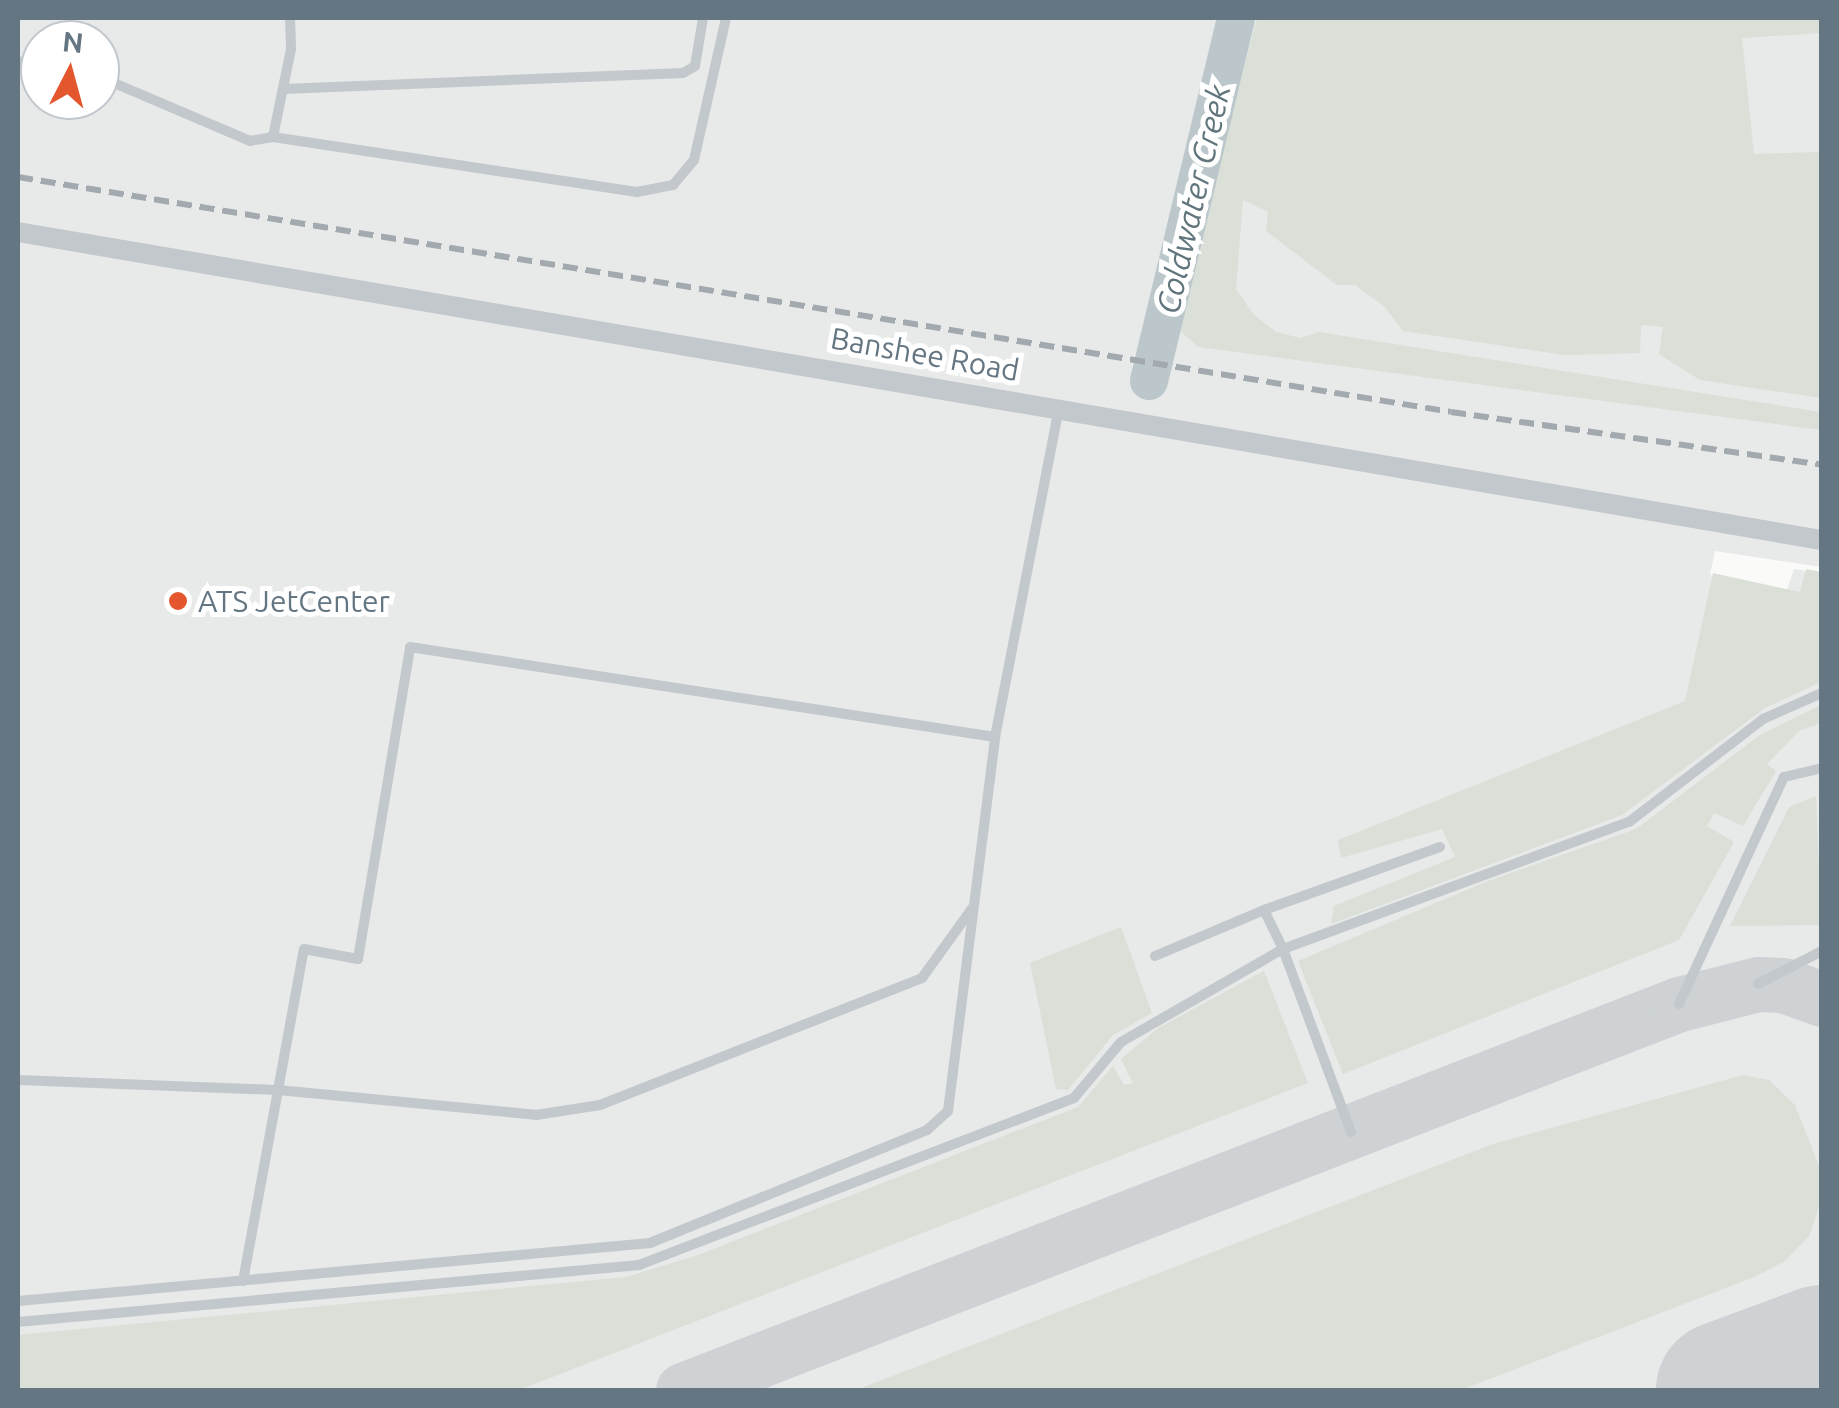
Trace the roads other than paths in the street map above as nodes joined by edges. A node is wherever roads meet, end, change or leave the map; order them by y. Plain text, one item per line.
1 (290, 18) edge
2 (703, 18) edge
3 (726, 18) edge
4 (120, 86) edge
5 (283, 89) junction
6 (273, 137) junction
7 (18, 232) edge
8 (1059, 408) junction
9 (1822, 540) edge
10 (1822, 693) edge
11 (995, 737) junction
12 (1822, 768) edge
13 (1440, 847) dead end
14 (976, 902) junction
15 (1264, 910) junction
16 (1283, 949) junction
17 (1822, 952) edge
18 (1156, 956) dead end
19 (1758, 984) dead end
20 (1679, 1004) dead end
21 (18, 1080) edge
22 (278, 1090) junction
23 (1351, 1132) dead end
24 (243, 1281) junction
25 (18, 1301) edge
26 (18, 1322) edge

1 - 5 lane
2 - 5 lane
3 - 6 lane
4 - 6 lane
5 - 6 lane
7 - 8 street, Banshee Road
8 - 9 street, Banshee Road
8 - 11 lane
10 - 16 lane
11 - 14 lane
11 - 22 lane
12 - 20 lane
13 - 15 lane
14 - 22 lane
14 - 24 lane
15 - 16 lane
15 - 18 lane
16 - 23 lane
16 - 26 lane
17 - 19 lane
21 - 22 lane
22 - 24 lane
24 - 25 lane

